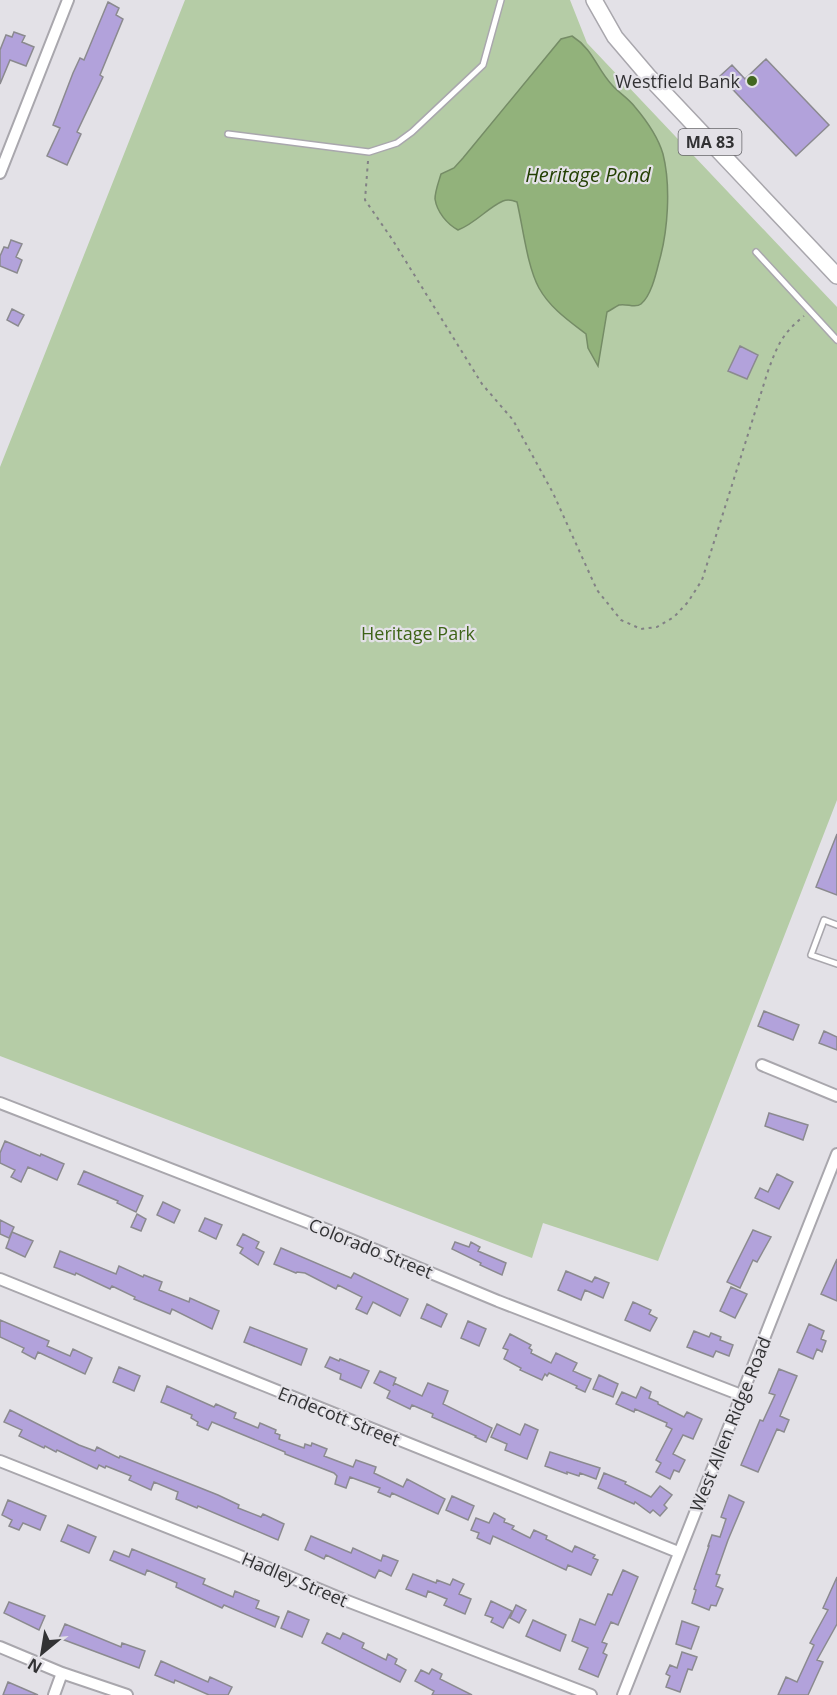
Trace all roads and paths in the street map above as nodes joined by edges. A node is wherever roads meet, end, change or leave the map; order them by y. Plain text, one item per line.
1 (68, 0) edge
2 (501, 0) edge
3 (594, 0) edge
4 (228, 134) dead end
5 (369, 152) junction
6 (0, 173) edge
7 (756, 252) dead end
8 (837, 276) edge
9 (810, 310) junction
10 (837, 340) edge
11 (837, 925) edge
12 (837, 964) edge
13 (762, 1065) dead end
14 (837, 1096) edge
15 (0, 1103) edge
16 (837, 1154) edge
17 (0, 1280) edge
18 (741, 1395) junction
19 (0, 1461) edge
20 (678, 1552) junction
21 (0, 1647) edge
22 (62, 1673) junction
23 (54, 1695) edge
24 (127, 1695) edge
25 (591, 1695) edge
26 (623, 1695) edge

1 - 6 street
2 - 5 lane
3 - 8 main road, MA 83
4 - 5 lane
5 - 9 path
7 - 9 lane
9 - 10 lane
11 - 12 lane
13 - 14 street
15 - 18 street, Colorado Street
16 - 18 street, West Allen Ridge Road
17 - 20 street, Endecott Street
18 - 20 street, West Allen Ridge Road
19 - 25 street, Hadley Street
20 - 26 street, West Allen Ridge Road
21 - 22 street
22 - 23 street
22 - 24 street

